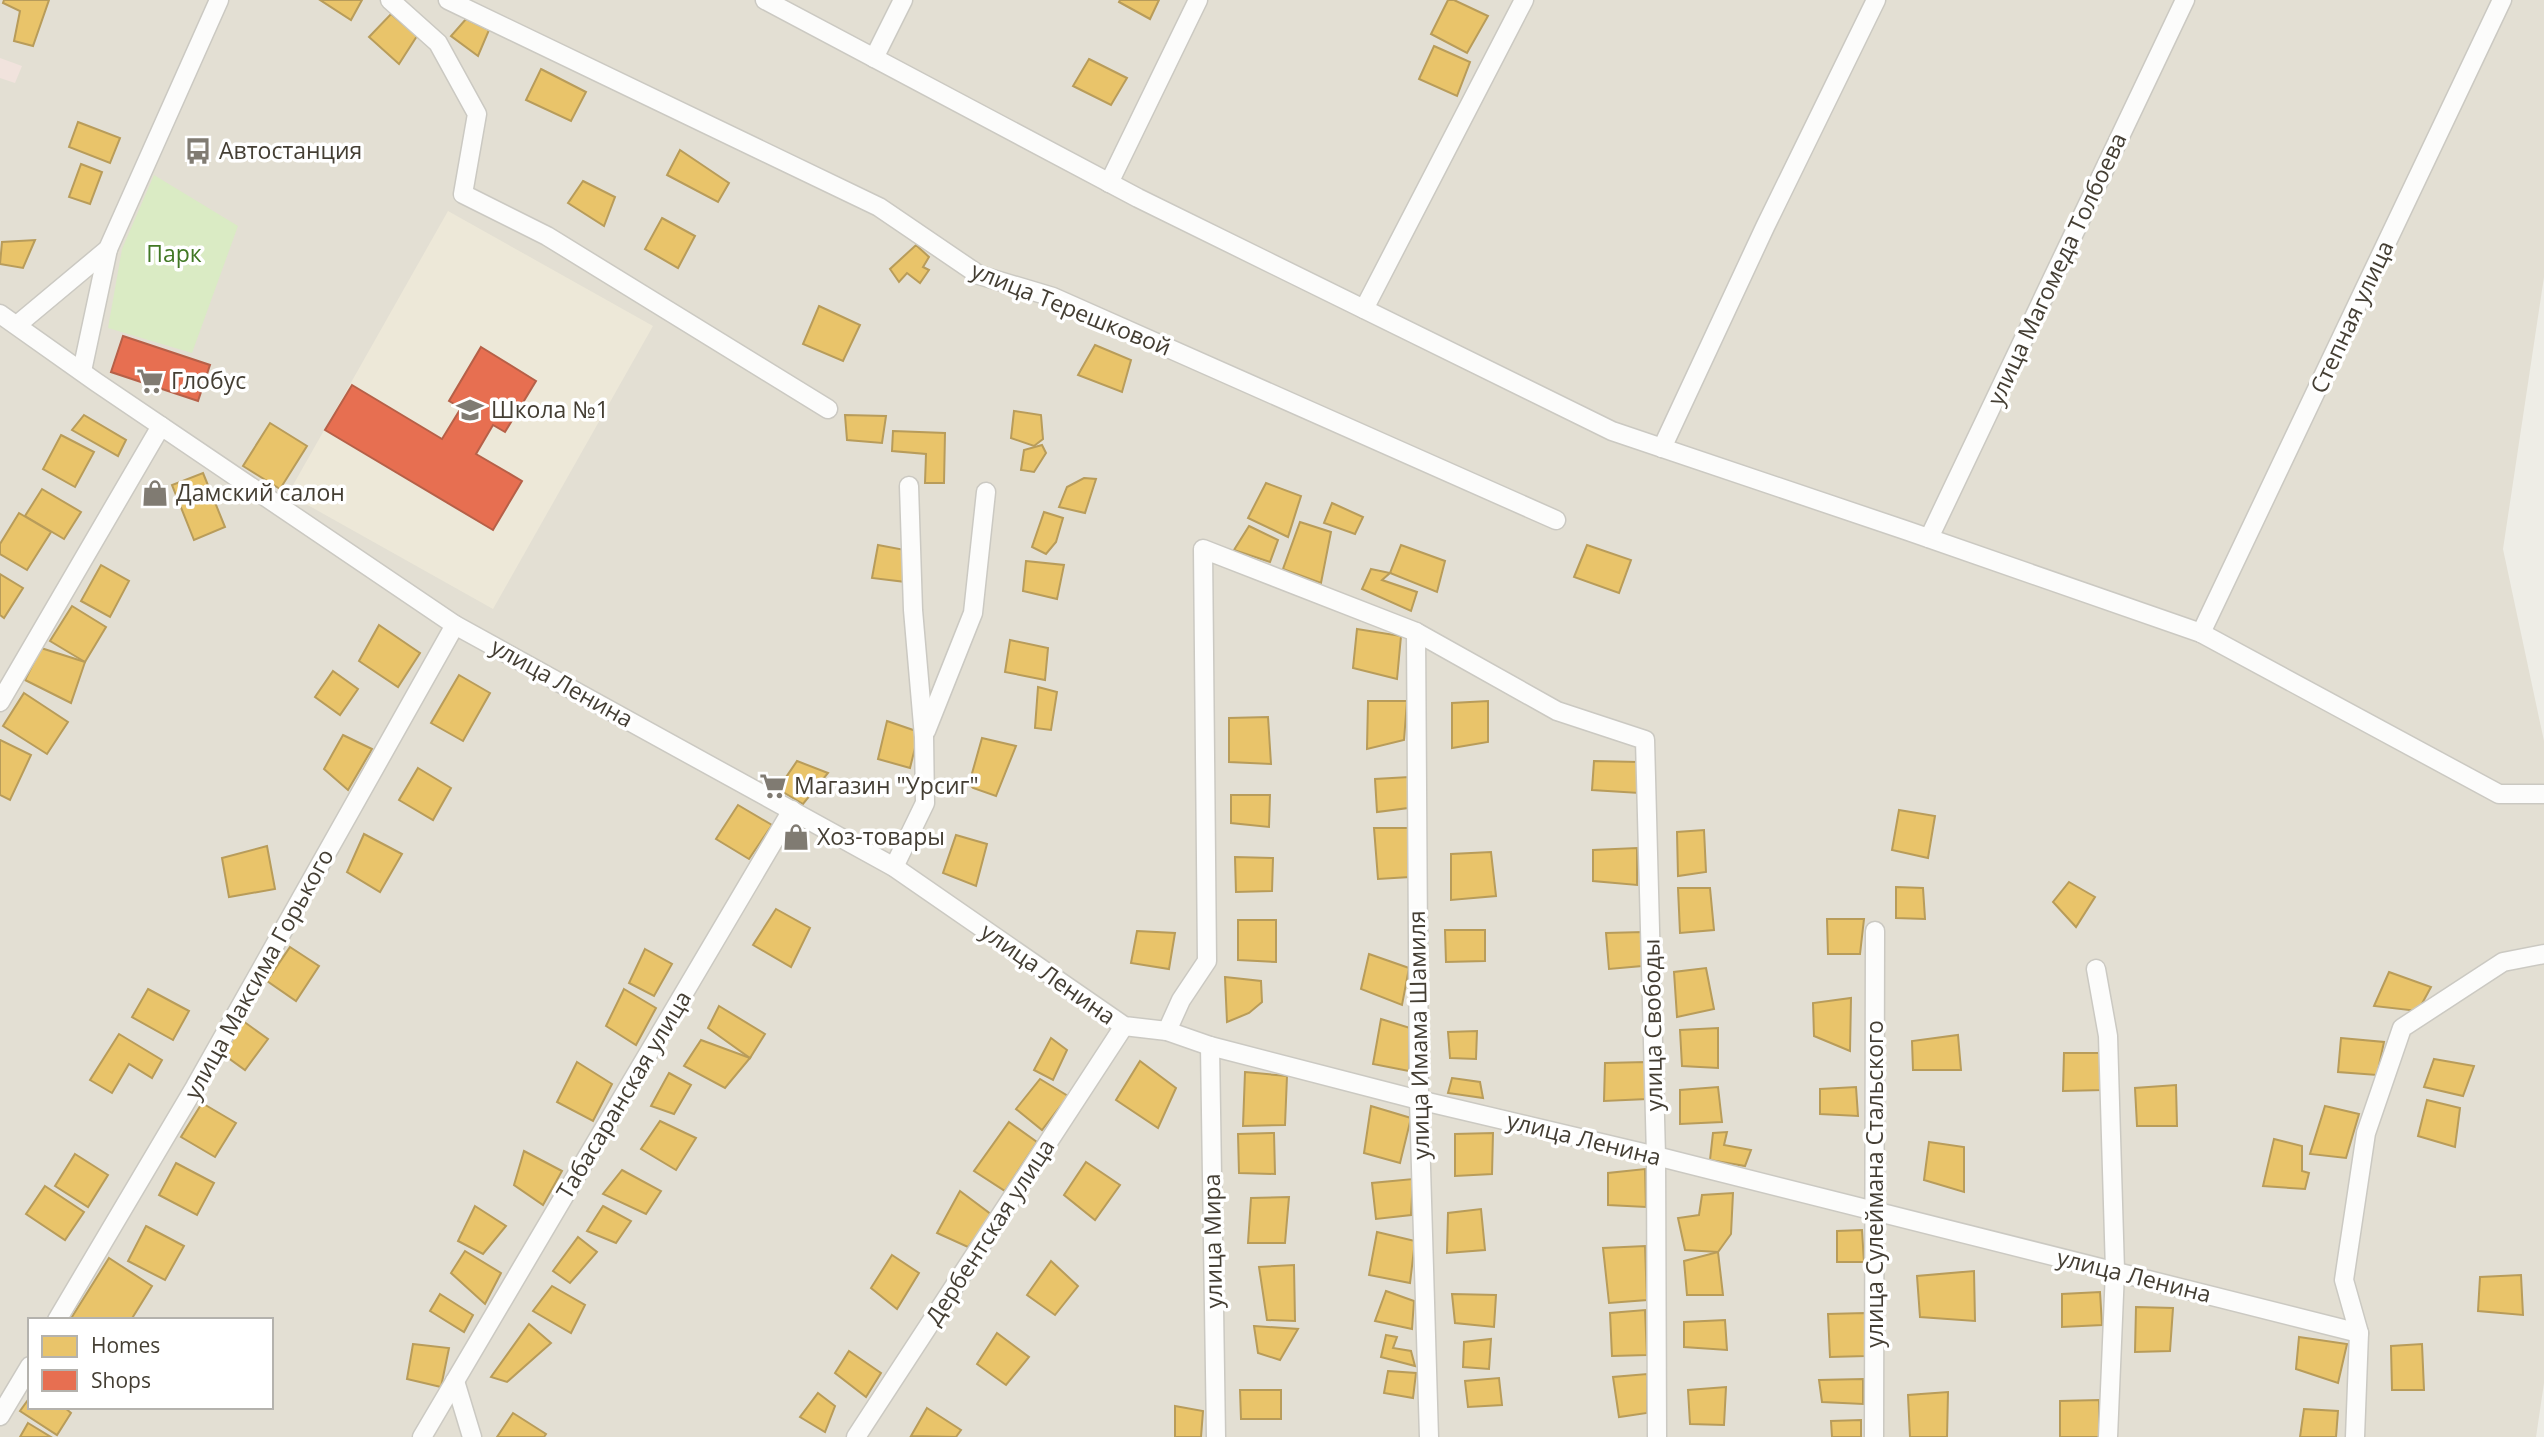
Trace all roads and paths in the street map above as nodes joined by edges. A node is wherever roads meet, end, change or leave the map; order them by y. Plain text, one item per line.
1 (219, 0) edge
2 (390, 0) edge
3 (448, 0) edge
4 (765, 0) edge
5 (903, 0) edge
6 (1198, 0) edge
7 (1524, 0) edge
8 (1876, 0) edge
9 (2185, 0) edge
10 (2502, 0) edge
11 (874, 58) junction
12 (1110, 183) junction
13 (108, 249) junction
14 (1364, 309) junction
15 (0, 314) edge
16 (17, 325) junction
17 (82, 371) junction
18 (828, 409) dead end
19 (162, 426) junction
20 (1662, 448) junction
21 (909, 486) dead end
22 (986, 492) dead end
23 (1556, 520) dead end
24 (1929, 538) junction
25 (455, 625) junction
26 (1416, 632) junction
27 (2202, 633) junction
28 (0, 702) edge
29 (923, 737) junction
30 (2544, 794) edge
31 (792, 810) junction
32 (894, 867) junction
33 (1875, 931) dead end
34 (2544, 954) edge
35 (2096, 969) dead end
36 (1124, 1026) junction
37 (1167, 1031) junction
38 (1210, 1046) junction
39 (1419, 1100) junction
40 (1656, 1156) junction
41 (1876, 1212) junction
42 (2115, 1271) junction
43 (58, 1318) edge
44 (2360, 1333) junction
45 (28, 1369) edge
46 (455, 1381) junction
47 (0, 1416) edge
48 (422, 1437) edge
49 (472, 1437) edge
50 (856, 1437) edge
51 (1216, 1437) edge
52 (1429, 1437) edge
53 (1657, 1437) edge
54 (1874, 1437) edge
55 (2108, 1437) edge
56 (2355, 1437) edge

1 - 13 street
2 - 18 street
3 - 23 street, улица Терешковой
4 - 11 street
5 - 11 street
6 - 12 street
7 - 14 street
8 - 20 street
9 - 24 street, улица Магомеда Толбоева
10 - 27 street, Степная улица
11 - 12 street
12 - 14 street
13 - 16 street
13 - 17 street
14 - 20 street
15 - 16 street, улица Ленина
16 - 17 street, улица Ленина
17 - 19 street, улица Ленина
19 - 25 street, улица Ленина
19 - 28 street
20 - 24 street
21 - 29 street
22 - 29 street
24 - 27 street
25 - 31 street, улица Ленина
25 - 43 street, улица Максима Горького
26 - 37 street
26 - 39 street, улица Имама Шамиля
26 - 40 street, улица Свободы
27 - 30 street
29 - 32 street
31 - 32 street, улица Ленина
31 - 46 street, Табасаранская улица
32 - 36 street, улица Ленина
33 - 41 street, улица Сулеймана Стальского
34 - 44 street
35 - 42 street
36 - 37 street, улица Ленина
36 - 50 street, Дербентская улица
37 - 38 street, улица Ленина
38 - 39 street, улица Ленина
38 - 51 street, улица Мира
39 - 40 street, улица Ленина
39 - 52 street, улица Имама Шамиля
40 - 41 street, улица Ленина
40 - 53 street, улица Свободы
41 - 42 street, улица Ленина
41 - 54 street, улица Сулеймана Стальского
42 - 44 street, улица Ленина
42 - 55 street
44 - 56 street
45 - 47 street
46 - 48 street, Табасаранская улица
46 - 49 street

